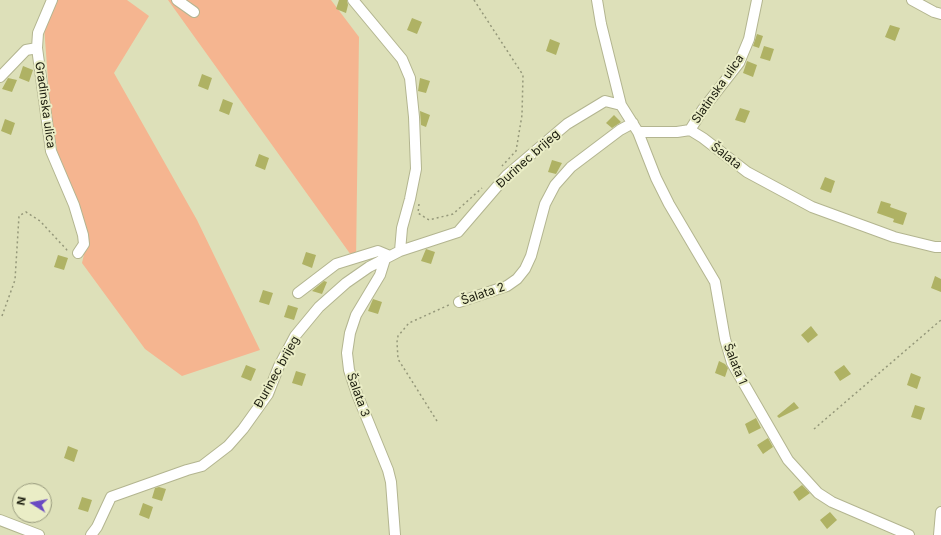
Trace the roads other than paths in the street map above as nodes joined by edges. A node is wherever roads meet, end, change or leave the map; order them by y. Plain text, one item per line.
1 (52, 0) edge
2 (177, 0) edge
3 (353, 0) edge
4 (597, 0) edge
5 (757, 0) edge
6 (912, 0) edge
7 (194, 12) dead end
8 (941, 14) edge
9 (37, 48) junction
10 (0, 77) edge
11 (621, 105) junction
12 (636, 127) junction
13 (690, 130) junction
14 (941, 247) edge
15 (400, 251) junction
16 (78, 253) road end
17 (387, 257) junction
18 (298, 293) dead end
19 (459, 302) road end
20 (941, 512) edge
21 (0, 520) edge
22 (39, 535) edge
23 (91, 535) edge
24 (396, 535) edge
25 (909, 535) edge
26 (939, 535) edge

1 - 9 street, Gradinska ulica
2 - 7 street
3 - 15 street
4 - 11 street
5 - 13 street, Slatinska ulica
6 - 8 street
9 - 10 street
9 - 16 street, Gradinska ulica
11 - 12 street
11 - 15 street, Đurinec brijeg
12 - 13 street
12 - 19 street, Šalata 2
12 - 25 street, Šalata 1
13 - 14 street, Šalata
15 - 17 street, Đurinec brijeg
17 - 18 street
17 - 23 street, Đurinec brijeg
17 - 24 street, Šalata 3
20 - 26 street
21 - 22 street

